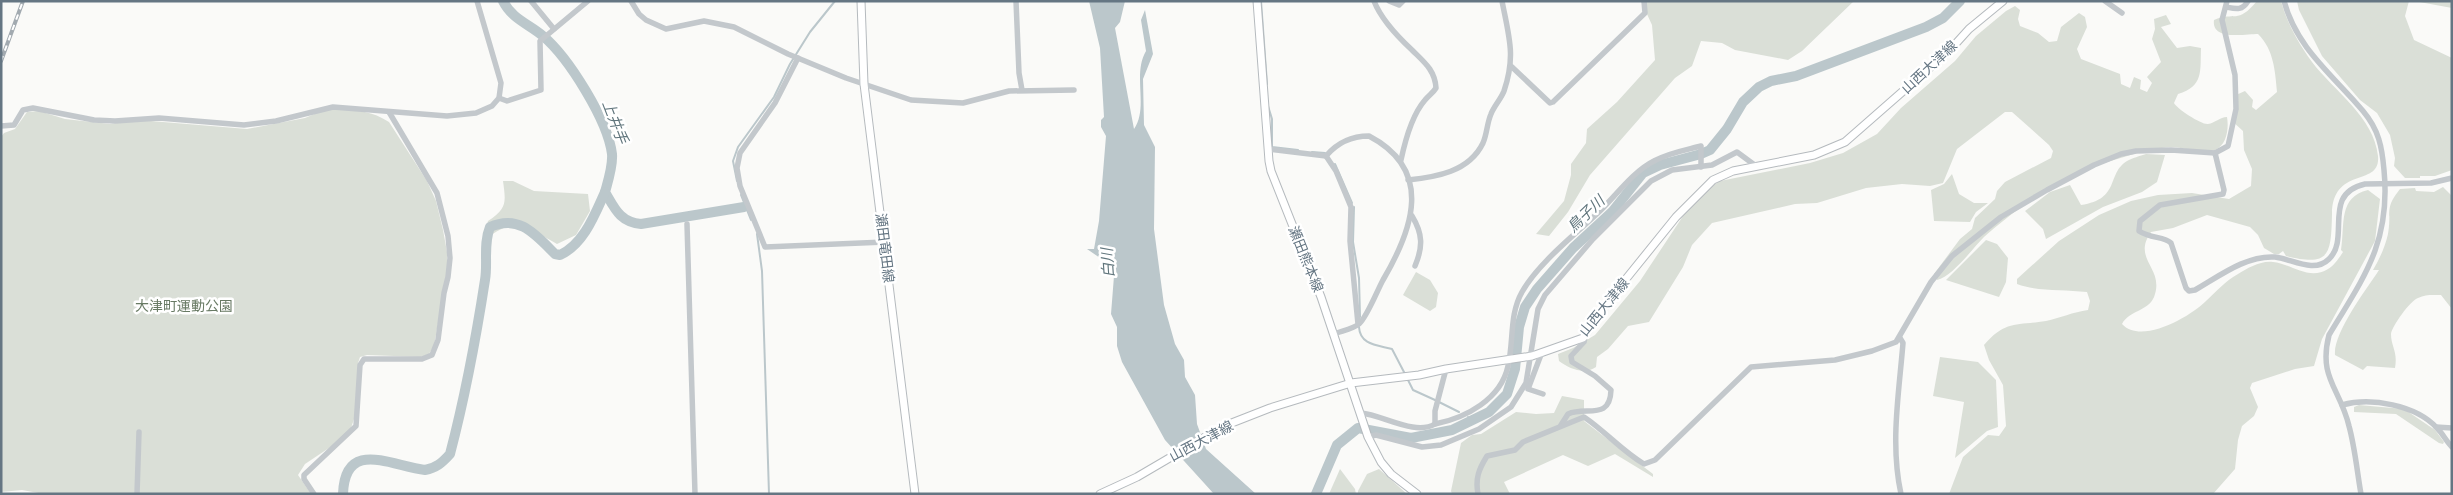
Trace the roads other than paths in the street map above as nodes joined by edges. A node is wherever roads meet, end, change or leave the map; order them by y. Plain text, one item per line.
1 (477, 1) edge
2 (531, 1) edge
3 (588, 1) edge
4 (631, 1) edge
5 (861, 1) edge
6 (1016, 1) edge
7 (1257, 1) edge
8 (1374, 1) edge
9 (1389, 1) edge
10 (1402, 1) edge
11 (1502, 1) edge
12 (1644, 1) edge
13 (2003, 1) edge
14 (2105, 1) edge
15 (2248, 1) edge
16 (2284, 1) edge
17 (2227, 4) edge
18 (2122, 13) dead end
19 (554, 29) junction
20 (795, 57) junction
21 (1512, 67) junction
22 (864, 84) junction
23 (1022, 90) junction
24 (1074, 90) dead end
25 (499, 98) junction
26 (389, 112) junction
27 (1, 126) edge
28 (1268, 149) junction
29 (2215, 153) junction
30 (1326, 156) junction
31 (1401, 160) junction
32 (1701, 166) junction
33 (1756, 166) junction
34 (2452, 178) edge
35 (1408, 180) junction
36 (2385, 184) junction
37 (1412, 216) junction
38 (687, 224) dead end
39 (884, 242) junction
40 (1415, 266) dead end
41 (1358, 324) junction
42 (1587, 332) junction
43 (1334, 334) junction
44 (1900, 338) junction
45 (1542, 352) junction
46 (1530, 356) junction
47 (1510, 359) junction
48 (1446, 368) junction
49 (1351, 384) junction
50 (1543, 394) dead end
51 (2342, 405) junction
52 (1361, 413) junction
53 (1435, 424) junction
54 (1562, 425) junction
55 (2436, 427) junction
56 (2452, 428) edge
57 (139, 432) dead end
58 (1368, 437) junction
59 (2452, 446) edge
60 (137, 494) edge
61 (314, 494) edge
62 (695, 494) edge
63 (915, 494) edge
64 (1100, 494) edge
65 (1417, 494) edge
66 (1478, 494) edge
67 (1901, 494) edge
68 (2361, 494) edge

1 - 25 street
2 - 19 street
3 - 19 street
4 - 20 street
5 - 22 main road, 瀬田竜田線
6 - 23 street
7 - 28 main road, 瀬田熊本線
8 - 31 street
9 - 10 street
11 - 21 street
12 - 21 street
13 - 33 main road, 山西大津線
14 - 18 street
15 - 17 street
16 - 36 street
17 - 29 street
19 - 25 street
20 - 22 street
20 - 39 street
21 - 35 street
22 - 23 street
22 - 39 main road, 瀬田竜田線
23 - 24 street
25 - 26 street
26 - 27 street
26 - 61 street
28 - 30 street
28 - 43 main road, 瀬田熊本線
29 - 36 street
29 - 44 street
30 - 31 street
30 - 41 street
31 - 35 street
32 - 33 street
32 - 46 street
32 - 47 street
33 - 42 main road, 山西大津線
34 - 36 street
35 - 37 street
36 - 51 street
37 - 40 street
37 - 41 street
38 - 62 street
39 - 63 main road, 瀬田竜田線
41 - 43 street
42 - 45 main road, 山西大津線
42 - 54 street
43 - 49 main road, 瀬田熊本線
44 - 54 street
44 - 67 street
45 - 46 main road, 山西大津線
45 - 50 street
46 - 47 main road, 山西大津線
46 - 58 street
47 - 48 main road, 山西大津線
47 - 53 street
48 - 49 main road, 山西大津線
48 - 53 street
49 - 52 main road, 瀬田熊本線
49 - 64 main road, 山西大津線
51 - 55 street
51 - 68 street
52 - 53 street
52 - 58 main road, 瀬田熊本線
54 - 66 street
55 - 56 street
55 - 59 street
57 - 60 street
58 - 65 main road, 瀬田熊本線

